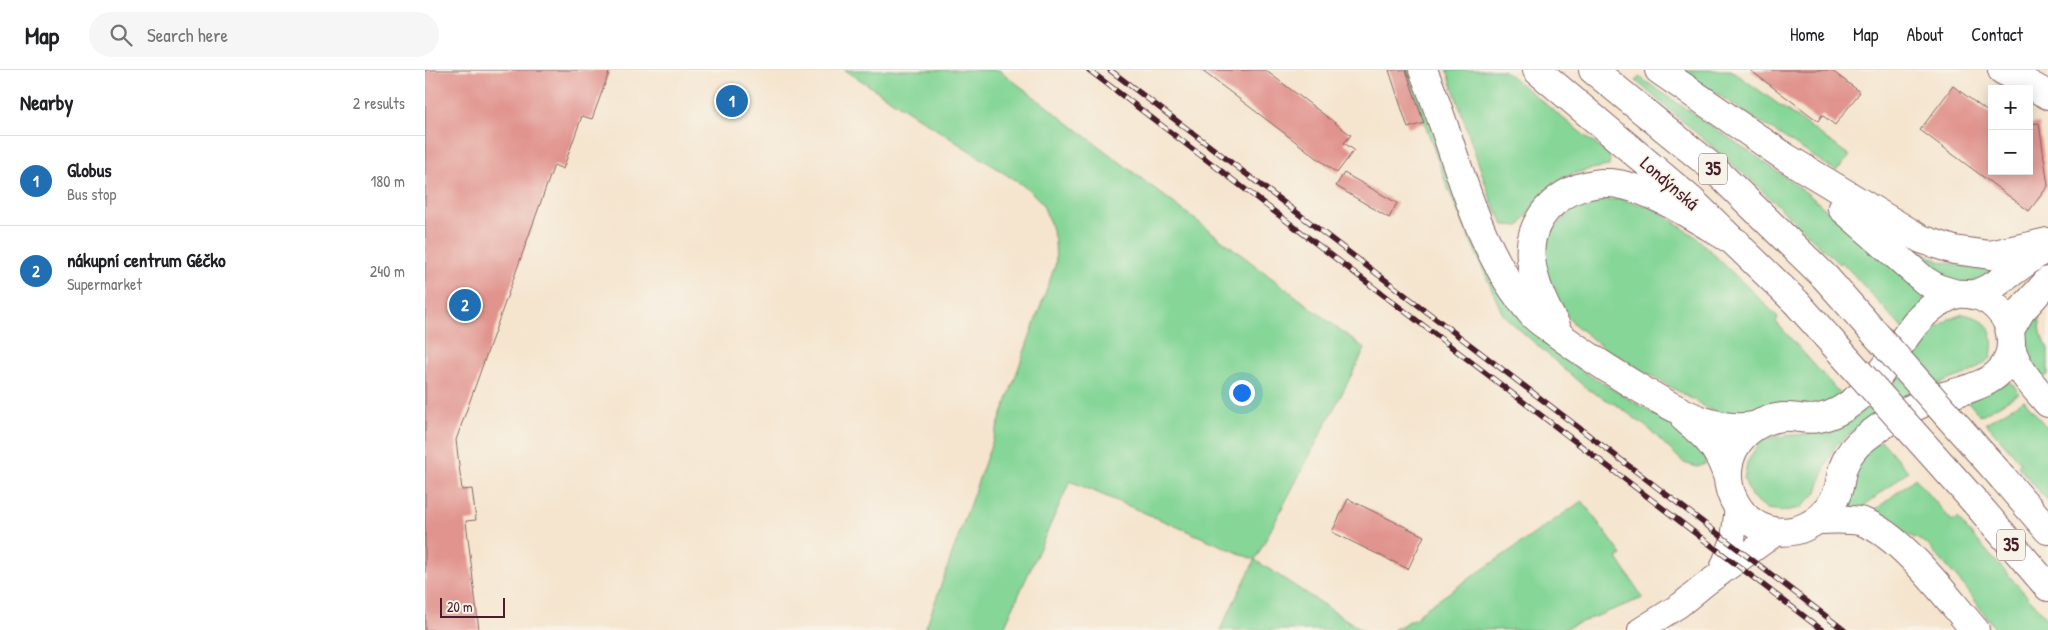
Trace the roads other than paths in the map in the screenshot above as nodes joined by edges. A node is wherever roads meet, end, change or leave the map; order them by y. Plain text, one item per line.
1 (1423, 70) edge
2 (1537, 70) edge
3 (1593, 70) edge
4 (1659, 70) edge
5 (2002, 70) edge
6 (2047, 93) edge
7 (1785, 157) junction
8 (1737, 243) junction
9 (2048, 244) edge
10 (2048, 281) edge
11 (1966, 294) junction
12 (1563, 338) junction
13 (2011, 338) junction
14 (2048, 404) edge
15 (1669, 405) junction
16 (1753, 426) junction
17 (1728, 478) junction
18 (1737, 507) junction
19 (1817, 520) junction
20 (2048, 530) edge
21 (1779, 532) junction
22 (1720, 574) junction
23 (2048, 587) edge
24 (1640, 630) edge
25 (1975, 630) edge

1 - 12 main road, 35
2 - 8 main road, Londýnská / 35
3 - 20 main road, Londýnská / 35, bridge
4 - 7 main road
5 - 6 main road
7 - 9 main road
7 - 11 main road
8 - 12 main road, 35
8 - 23 main road, Londýnská / 35, bridge
9 - 11 main road
10 - 13 main road
11 - 13 main road
11 - 16 main road
12 - 15 main road, 35
13 - 14 main road
13 - 19 main road
15 - 16 main road, 35
15 - 17 main road, 35
16 - 17 main road
17 - 18 main road
18 - 21 main road
18 - 22 street
19 - 21 main road
19 - 25 main road
21 - 22 street
22 - 24 street

